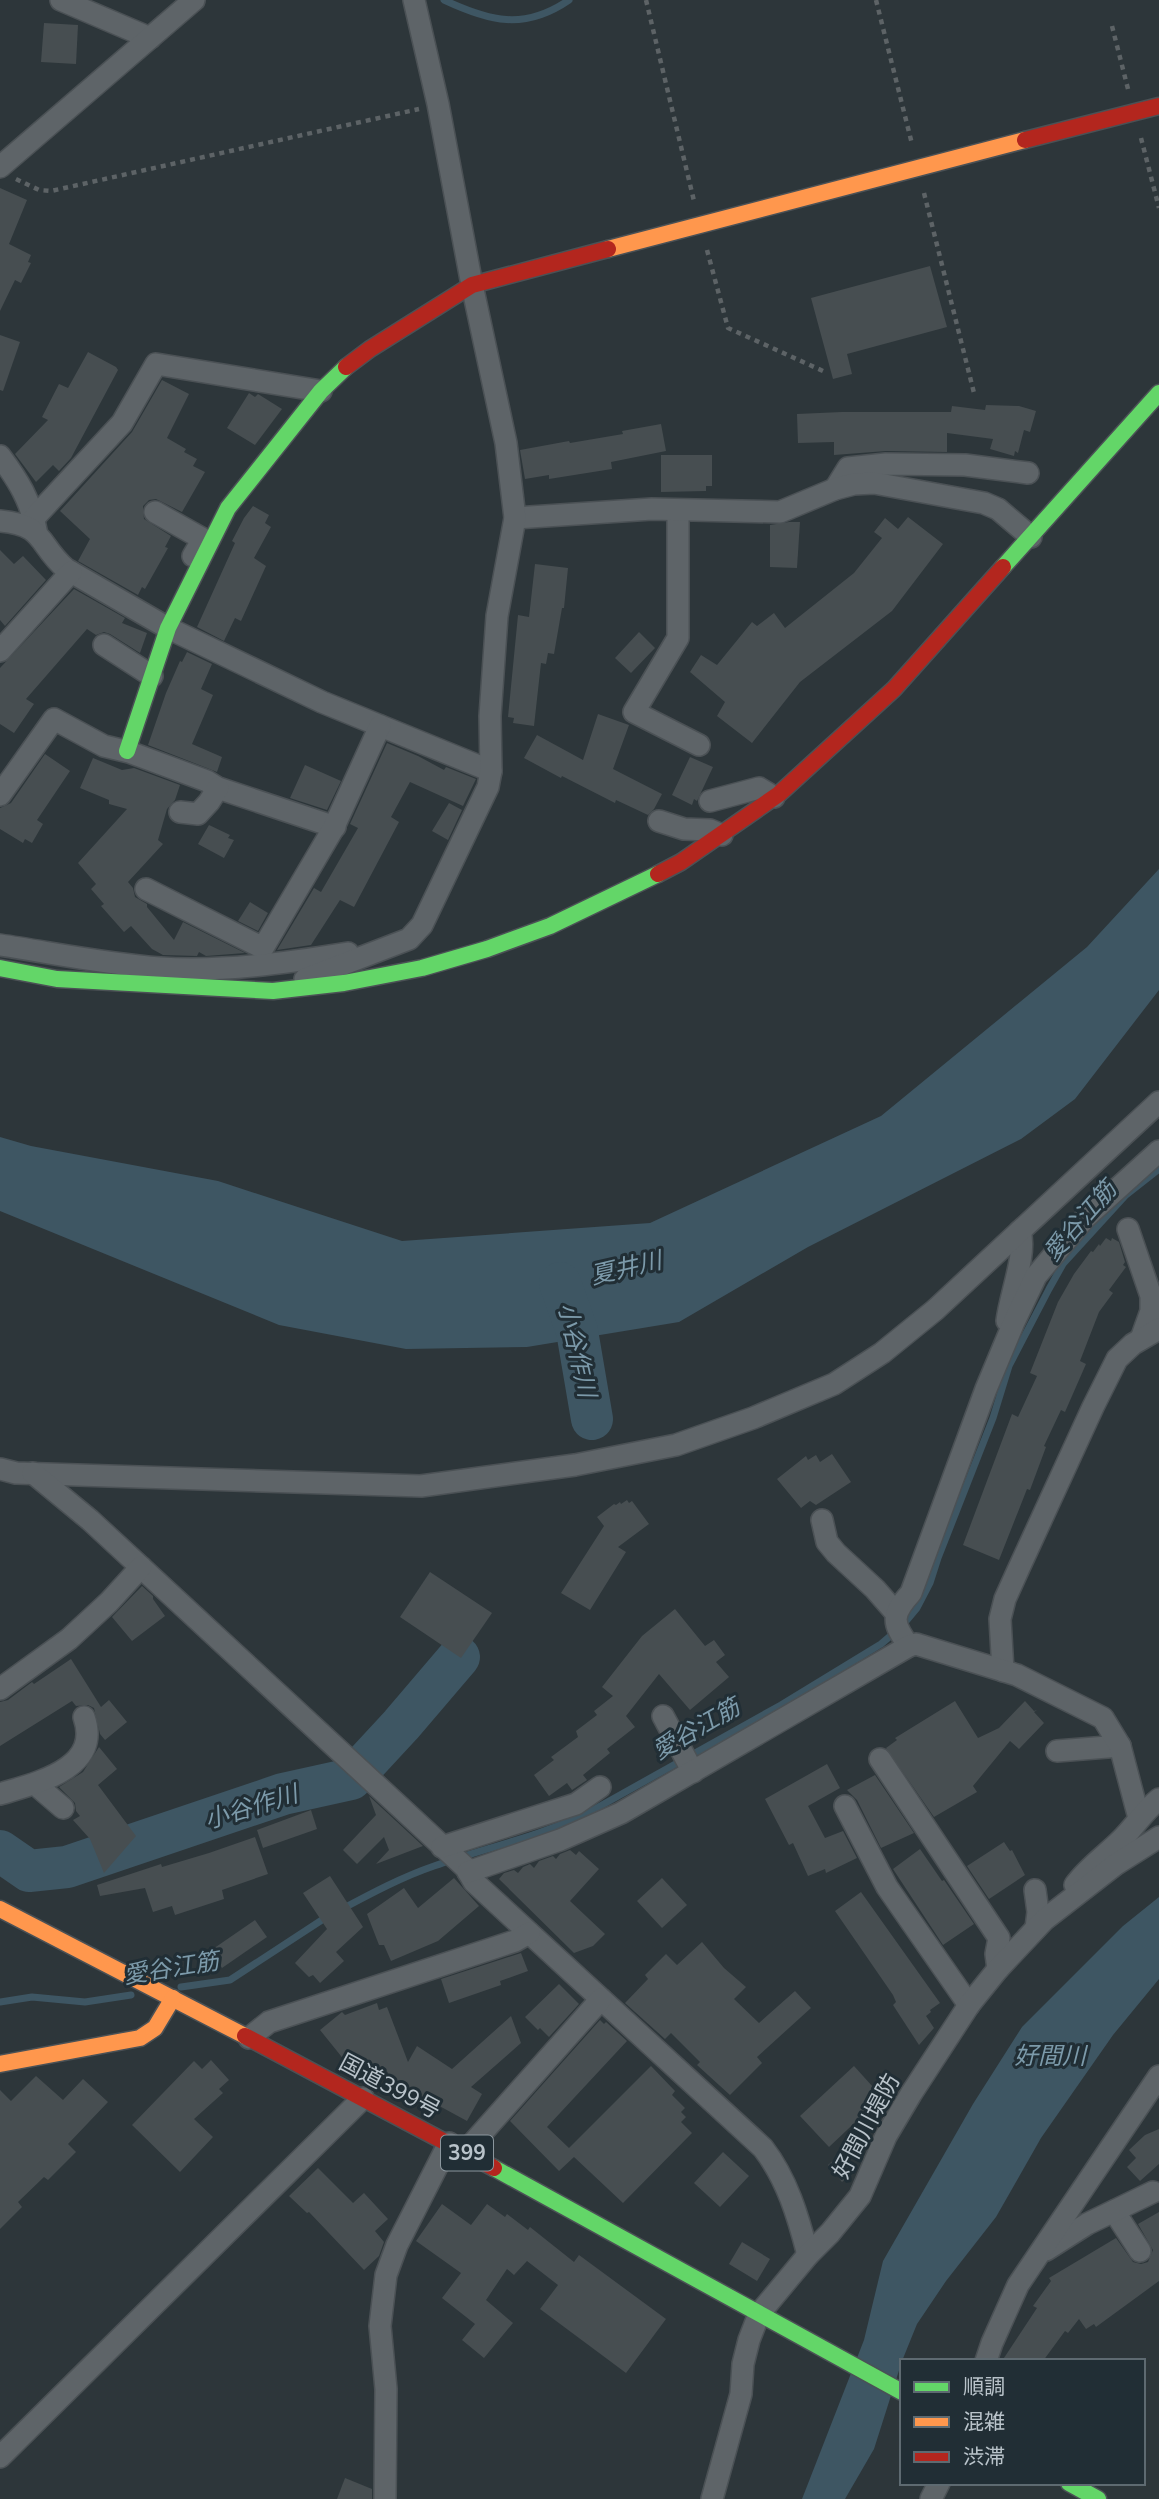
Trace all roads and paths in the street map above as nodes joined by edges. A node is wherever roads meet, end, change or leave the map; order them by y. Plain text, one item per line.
1 (61, 0) edge
2 (194, 0) edge
3 (876, 0) edge
4 (414, 2) edge
5 (150, 38) junction
6 (438, 104) junction
7 (1159, 106) edge
8 (918, 167) junction
9 (5, 171) edge
10 (472, 285) junction
11 (321, 391) junction
12 (974, 393) dead end
13 (1159, 393) edge
14 (0, 456) edge
15 (1028, 473) dead end
16 (835, 489) junction
17 (678, 510) junction
18 (155, 512) dead end
19 (515, 518) junction
20 (0, 521) edge
21 (36, 525) junction
22 (1031, 537) junction
23 (71, 572) junction
24 (162, 624) junction
25 (104, 645) dead end
26 (0, 651) edge
27 (152, 676) junction
28 (380, 726) junction
29 (699, 745) dead end
30 (127, 751) junction
31 (491, 771) junction
32 (218, 788) junction
33 (0, 795) edge
34 (774, 797) junction
35 (710, 801) dead end
36 (180, 812) dead end
37 (659, 821) dead end
38 (335, 827) junction
39 (722, 835) junction
40 (146, 889) dead end
41 (0, 945) edge
42 (378, 951) junction
43 (0, 968) edge
44 (273, 991) junction
45 (1159, 1102) edge
46 (1159, 1152) edge
47 (1128, 1229) dead end
48 (1020, 1231) junction
49 (1009, 1333) junction
50 (1150, 1334) edge
51 (0, 1469) edge
52 (33, 1473) junction
53 (822, 1520) dead end
54 (141, 1567) junction
55 (896, 1614) junction
56 (909, 1646) junction
57 (1003, 1671) junction
58 (0, 1689) edge
59 (663, 1716) dead end
60 (83, 1717) dead end
61 (1120, 1746) junction
62 (1057, 1751) dead end
63 (880, 1759) dead end
64 (693, 1772) junction
65 (35, 1784) junction
66 (600, 1787) dead end
67 (0, 1794) edge
68 (1159, 1799) edge
69 (845, 1806) dead end
70 (63, 1808) dead end
71 (1139, 1818) junction
72 (1159, 1837) edge
73 (442, 1846) junction
74 (467, 1870) junction
75 (1035, 1890) dead end
76 (1066, 1903) junction
77 (0, 1909) edge
78 (1036, 1928) junction
79 (529, 1933) junction
80 (998, 1969) junction
81 (173, 1998) junction
82 (601, 1999) junction
83 (969, 2005) junction
84 (249, 2038) junction
85 (0, 2064) edge
86 (1159, 2076) edge
87 (1159, 2097) edge
88 (363, 2098) junction
89 (1138, 2107) junction
90 (457, 2148) junction
91 (1153, 2192) dead end
92 (1114, 2211) junction
93 (1140, 2251) dead end
94 (808, 2255) junction
95 (1039, 2255) junction
96 (759, 2314) junction
97 (987, 2359) edge
98 (900, 2391) edge
99 (0, 2457) edge
100 (1073, 2485) edge
101 (385, 2499) edge
102 (712, 2499) edge
103 (1098, 2499) edge

1 - 5 street
2 - 5 street
3 - 8 path
4 - 6 street
5 - 9 street
6 - 9 path
6 - 10 street
7 - 8 main road
8 - 10 main road
8 - 12 path
10 - 11 main road
10 - 19 street
11 - 21 street
11 - 24 main road
13 - 22 main road
14 - 21 street
15 - 16 street
16 - 17 street
16 - 22 street
17 - 19 street
17 - 29 street
18 - 24 street
19 - 31 street
20 - 21 street
21 - 23 street
22 - 34 main road
23 - 24 street
23 - 26 street
24 - 27 main road
24 - 28 street
25 - 27 street
27 - 30 main road
28 - 31 street
28 - 38 street
30 - 32 street
30 - 33 street
31 - 42 street
32 - 36 street
32 - 38 street
34 - 35 street
34 - 39 main road
37 - 39 street
38 - 40 street
39 - 44 main road
41 - 42 street
42 - 44 street
43 - 44 main road
45 - 48 street
46 - 49 street
47 - 50 street
48 - 49 street
48 - 52 street
49 - 55 street
50 - 57 street
51 - 52 street
52 - 54 street
53 - 55 street
54 - 58 street
54 - 73 street
55 - 56 street
56 - 57 street
56 - 64 street
57 - 61 street
59 - 64 street
60 - 65 street
61 - 62 street
61 - 71 street
63 - 80 street
64 - 74 street
65 - 67 street
65 - 70 street
66 - 73 street
68 - 71 street
69 - 83 street
71 - 76 street
72 - 76 street, 好間川堤防
73 - 74 street
74 - 79 street
75 - 78 street
76 - 78 street, 好間川堤防
77 - 81 main road, 国道399号 / 399
78 - 80 street, 好間川堤防
79 - 82 street
79 - 84 street
80 - 83 street, 好間川堤防
81 - 84 main road, 国道399号 / 399
81 - 85 main road
82 - 90 street
82 - 94 street
83 - 94 street, 好間川堤防
84 - 88 main road, 国道399号 / 399
86 - 89 street
87 - 89 street
88 - 90 main road, 国道399号 / 399
88 - 99 street
89 - 95 street
90 - 96 main road, 国道399号 / 399
90 - 101 street
91 - 92 street
92 - 93 street
92 - 95 street
94 - 96 street, 好間川堤防
95 - 97 street
96 - 98 main road, 国道399号 / 399
96 - 102 street, 好間川堤防
100 - 103 main road

